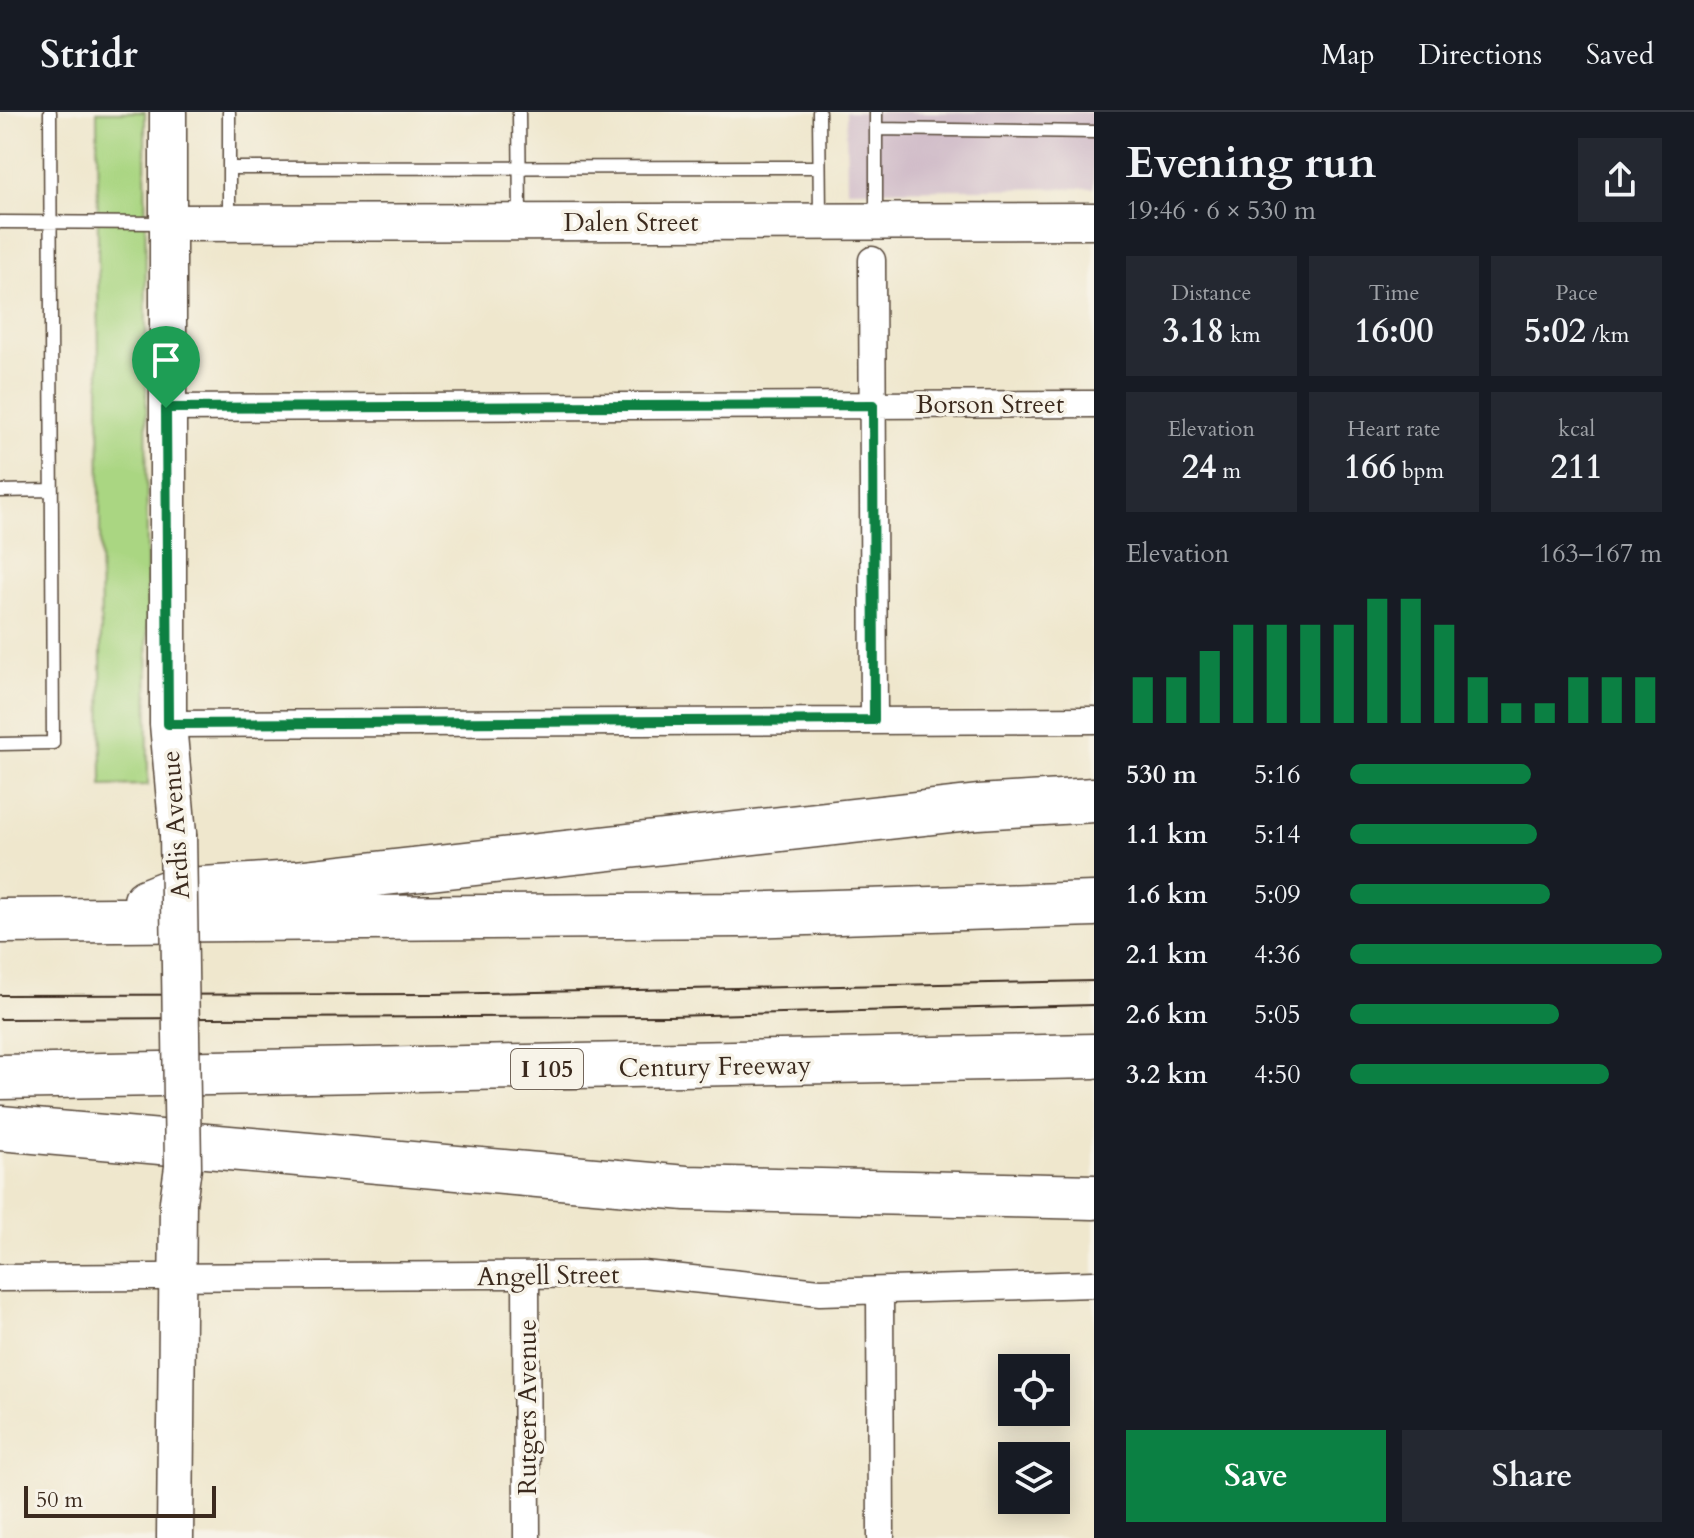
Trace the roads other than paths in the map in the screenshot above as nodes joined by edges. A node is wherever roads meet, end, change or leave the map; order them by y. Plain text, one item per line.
1 (50, 112) edge
2 (168, 112) edge
3 (229, 112) edge
4 (519, 112) edge
5 (819, 112) edge
6 (876, 112) edge
7 (876, 129) junction
8 (1094, 132) edge
9 (819, 167) junction
10 (229, 168) junction
11 (520, 168) junction
12 (1094, 221) edge
13 (0, 222) edge
14 (51, 222) junction
15 (520, 222) junction
16 (820, 222) junction
17 (876, 222) junction
18 (168, 223) junction
19 (229, 223) junction
20 (872, 260) dead end
21 (1094, 404) edge
22 (873, 405) junction
23 (166, 408) junction
24 (52, 490) junction
25 (0, 491) edge
26 (874, 720) junction
27 (1094, 720) edge
28 (168, 724) junction
29 (0, 744) edge
30 (1094, 800) edge
31 (1094, 904) edge
32 (0, 921) edge
33 (96, 921) junction
34 (1094, 1056) edge
35 (0, 1077) edge
36 (0, 1128) edge
37 (1094, 1197) edge
38 (526, 1275) junction
39 (0, 1278) edge
40 (175, 1278) junction
41 (1094, 1284) edge
42 (880, 1292) junction
43 (175, 1538) edge
44 (527, 1538) edge
45 (881, 1538) edge

1 - 14 lane
2 - 18 street, Ardis Avenue
3 - 10 lane
4 - 11 lane
5 - 9 lane
6 - 7 lane
7 - 8 lane
7 - 17 lane
9 - 11 lane
9 - 16 lane
10 - 11 lane
10 - 19 lane
11 - 15 lane
12 - 17 street, Dalen Street
13 - 14 lane
14 - 18 lane
14 - 24 lane
15 - 16 street, Dalen Street
15 - 19 street, Dalen Street
16 - 17 street, Dalen Street
18 - 19 street, Dalen Street
18 - 23 street, Ardis Avenue
20 - 22 street
21 - 22 street, Borson Street
22 - 23 street, Borson Street
22 - 26 street
23 - 28 street, Ardis Avenue
24 - 25 lane
24 - 29 lane
26 - 27 street
26 - 28 street
28 - 40 street, Ardis Avenue, bridge
30 - 33 highway
31 - 33 highway
32 - 33 highway
34 - 35 highway, Century Freeway / I 105
36 - 37 highway
38 - 40 street, Angell Street
38 - 42 street, Angell Street
38 - 44 street, Rutgers Avenue
39 - 40 street, Angell Street
40 - 43 street, Ardis Avenue
41 - 42 street, Angell Street
42 - 45 street

